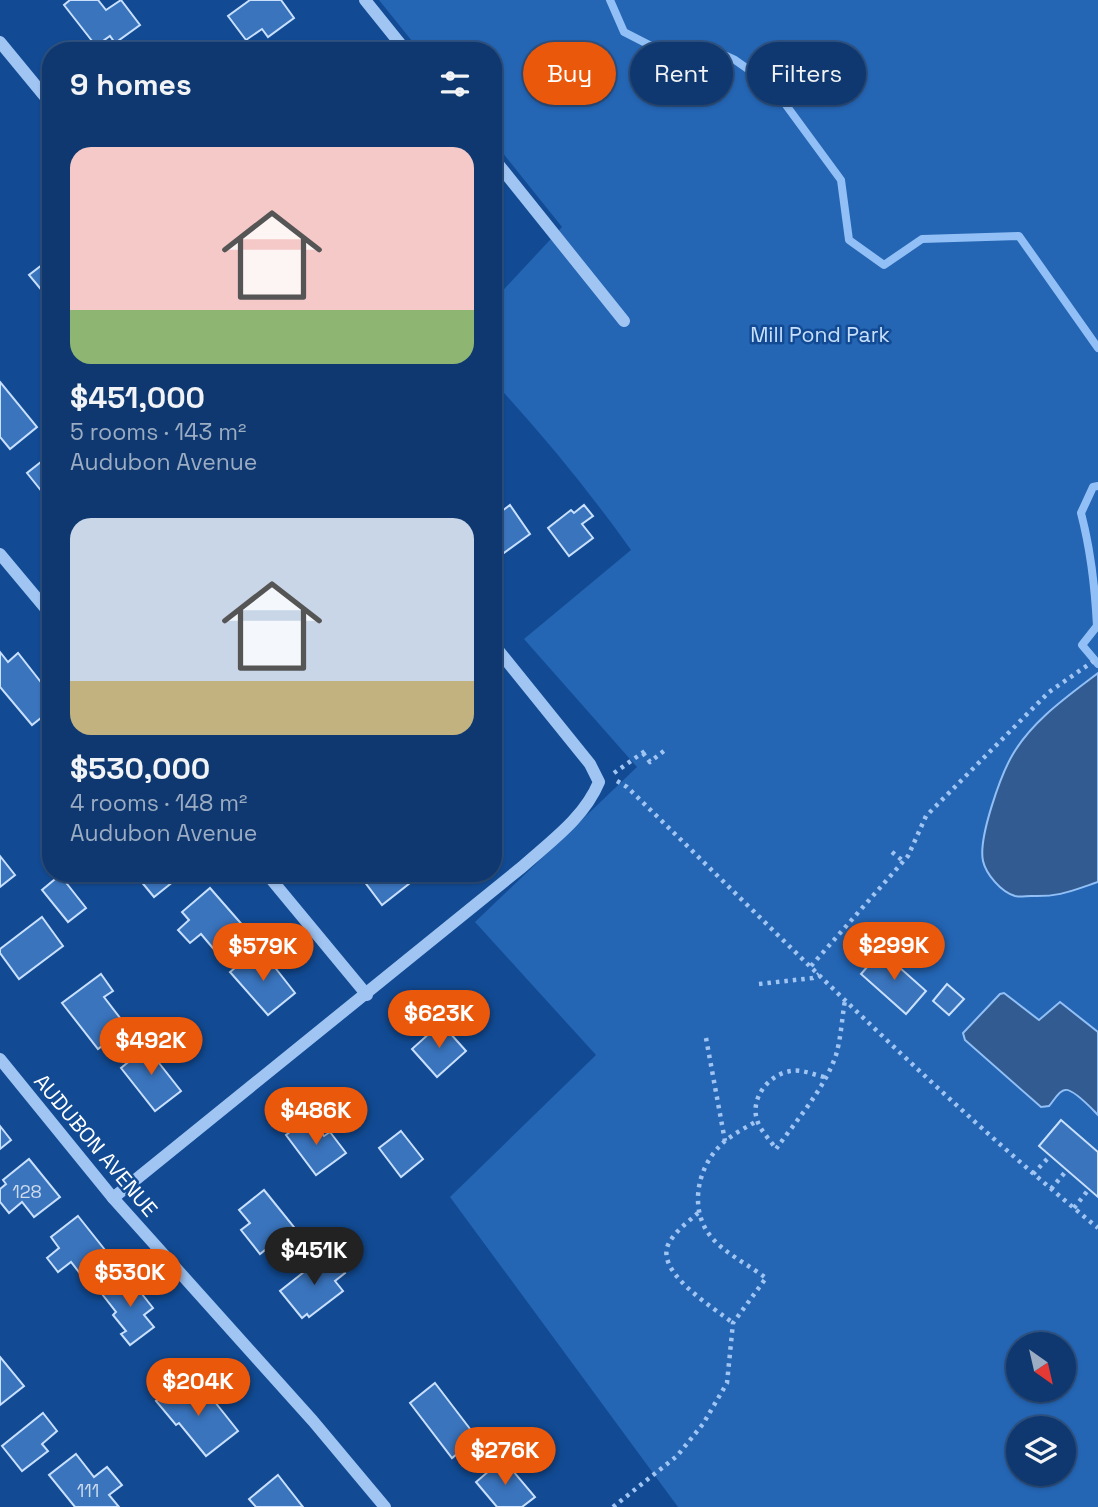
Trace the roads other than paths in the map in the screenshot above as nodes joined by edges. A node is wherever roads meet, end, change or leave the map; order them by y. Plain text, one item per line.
1 (365, 0) edge
2 (0, 42) edge
3 (399, 42) edge
4 (42, 93) edge
5 (502, 169) edge
6 (624, 321) dead end
7 (0, 554) edge
8 (42, 604) edge
9 (502, 655) edge
10 (273, 882) edge
11 (367, 995) junction
12 (0, 1059) edge
13 (113, 1198) junction
14 (385, 1507) edge

1 - 3 street
2 - 4 street
5 - 6 street
7 - 8 street
9 - 11 street
10 - 11 street
11 - 13 street
12 - 13 street, AUDUBON AVENUE
13 - 14 street, AUDUBON AVENUE

